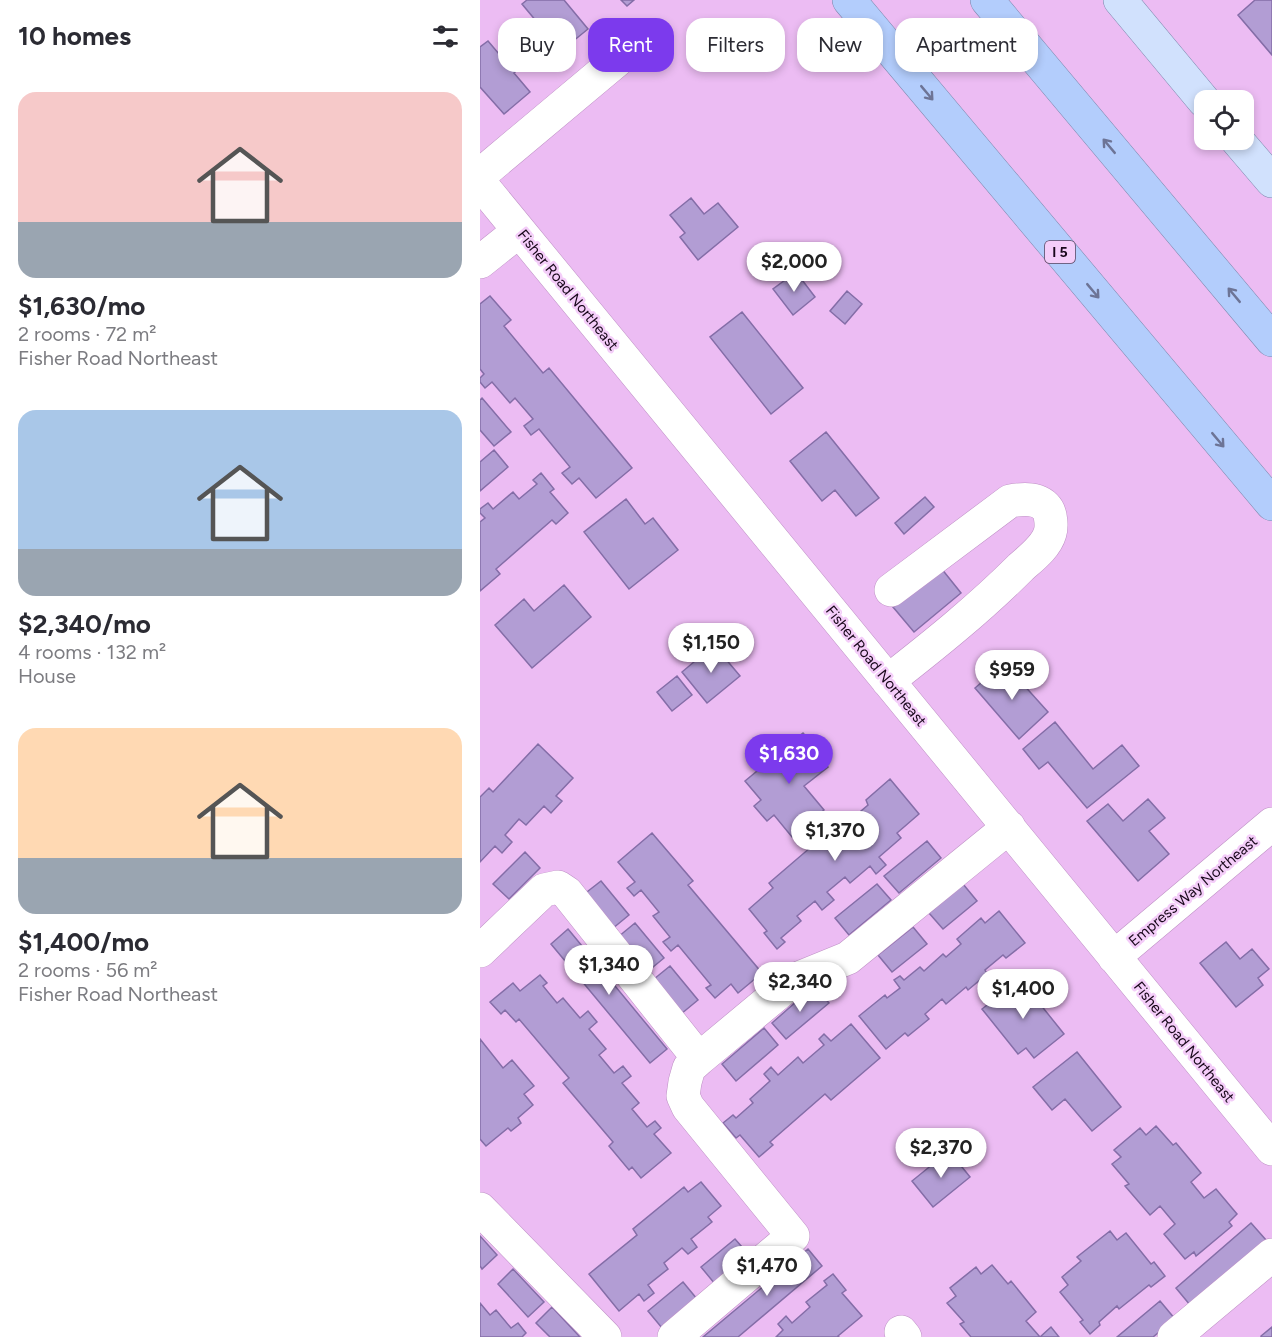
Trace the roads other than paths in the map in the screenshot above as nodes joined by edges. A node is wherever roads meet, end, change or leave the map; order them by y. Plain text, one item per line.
1 (849, 0) edge
2 (987, 0) edge
3 (1120, 0) edge
4 (603, 72) edge
5 (1195, 90) edge
6 (1246, 150) edge
7 (480, 175) edge
8 (1272, 181) edge
9 (480, 183) edge
10 (519, 231) junction
11 (480, 262) edge
12 (1272, 340) edge
13 (1272, 504) edge
14 (891, 590) dead end
15 (888, 681) junction
16 (1272, 824) edge
17 (1009, 827) junction
18 (480, 951) edge
19 (1114, 957) junction
20 (699, 1059) junction
21 (1272, 1149) edge
22 (480, 1209) edge
23 (1272, 1255) edge
24 (605, 1337) edge
25 (674, 1337) edge
26 (1174, 1337) edge

1 -> 13 highway, I 5
12 -> 2 highway
3 - 5 main road
4 - 7 street
6 - 8 main road
9 - 10 street, Fisher Road Northeast
10 - 11 street
10 - 15 street, Fisher Road Northeast
14 - 15 street
15 - 17 street, Fisher Road Northeast
16 - 19 street, Empress Way Northeast
17 - 19 street, Fisher Road Northeast
17 - 20 street
18 - 20 street
19 - 21 street, Fisher Road Northeast
20 - 25 street
22 - 24 street
23 - 26 street

